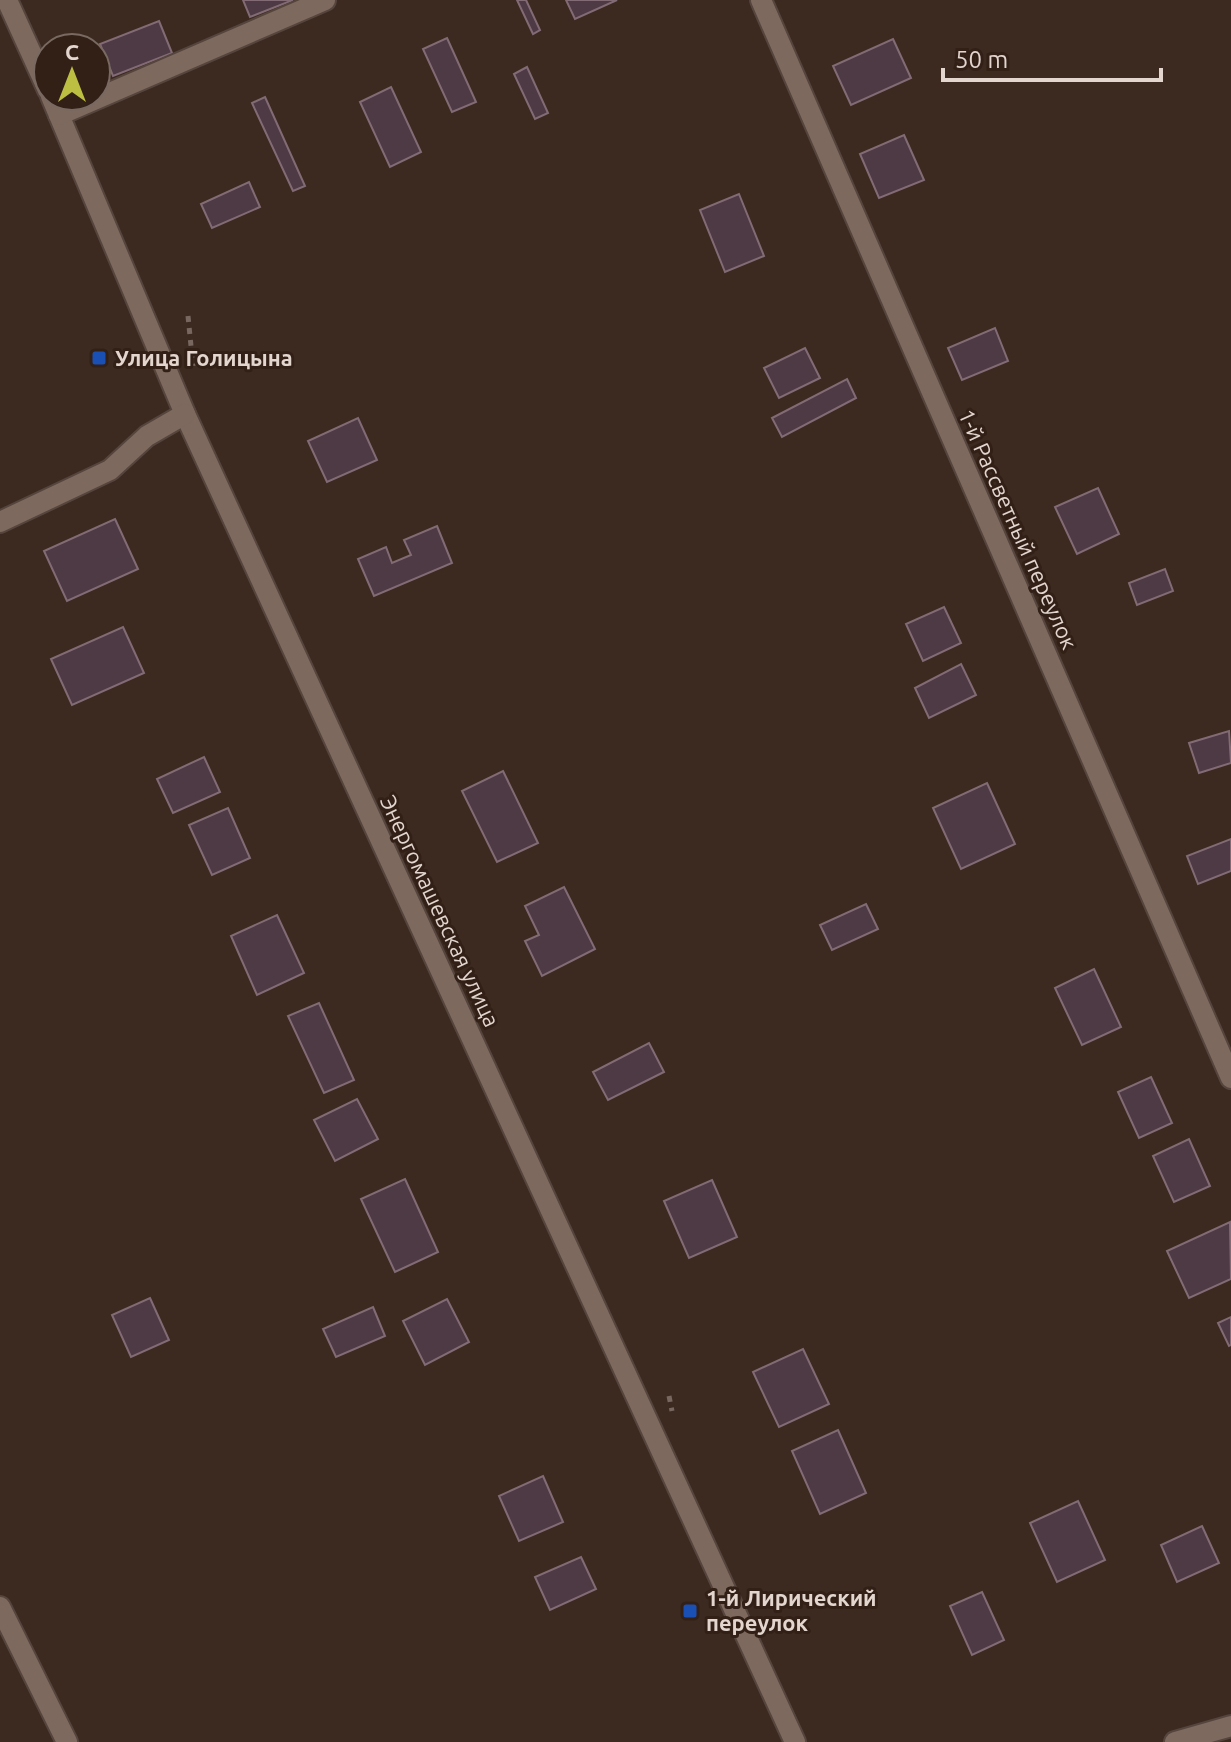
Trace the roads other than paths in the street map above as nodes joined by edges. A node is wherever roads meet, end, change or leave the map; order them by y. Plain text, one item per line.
1 (7, 0) edge
2 (325, 0) edge
3 (761, 0) edge
4 (32, 55) edge
5 (58, 112) edge
6 (59, 115) junction
7 (185, 414) junction
8 (0, 522) edge
9 (1231, 1078) edge
10 (0, 1607) edge
11 (1231, 1726) edge
12 (67, 1742) edge
13 (795, 1742) edge
14 (1175, 1742) edge

1 - 4 street
2 - 6 street
3 - 9 street, 1-й Рассветный переулок
5 - 6 street, Энергомашевская улица
6 - 7 street, Энергомашевская улица
7 - 8 street
7 - 13 street, Энергомашевская улица
10 - 12 street
11 - 14 street

